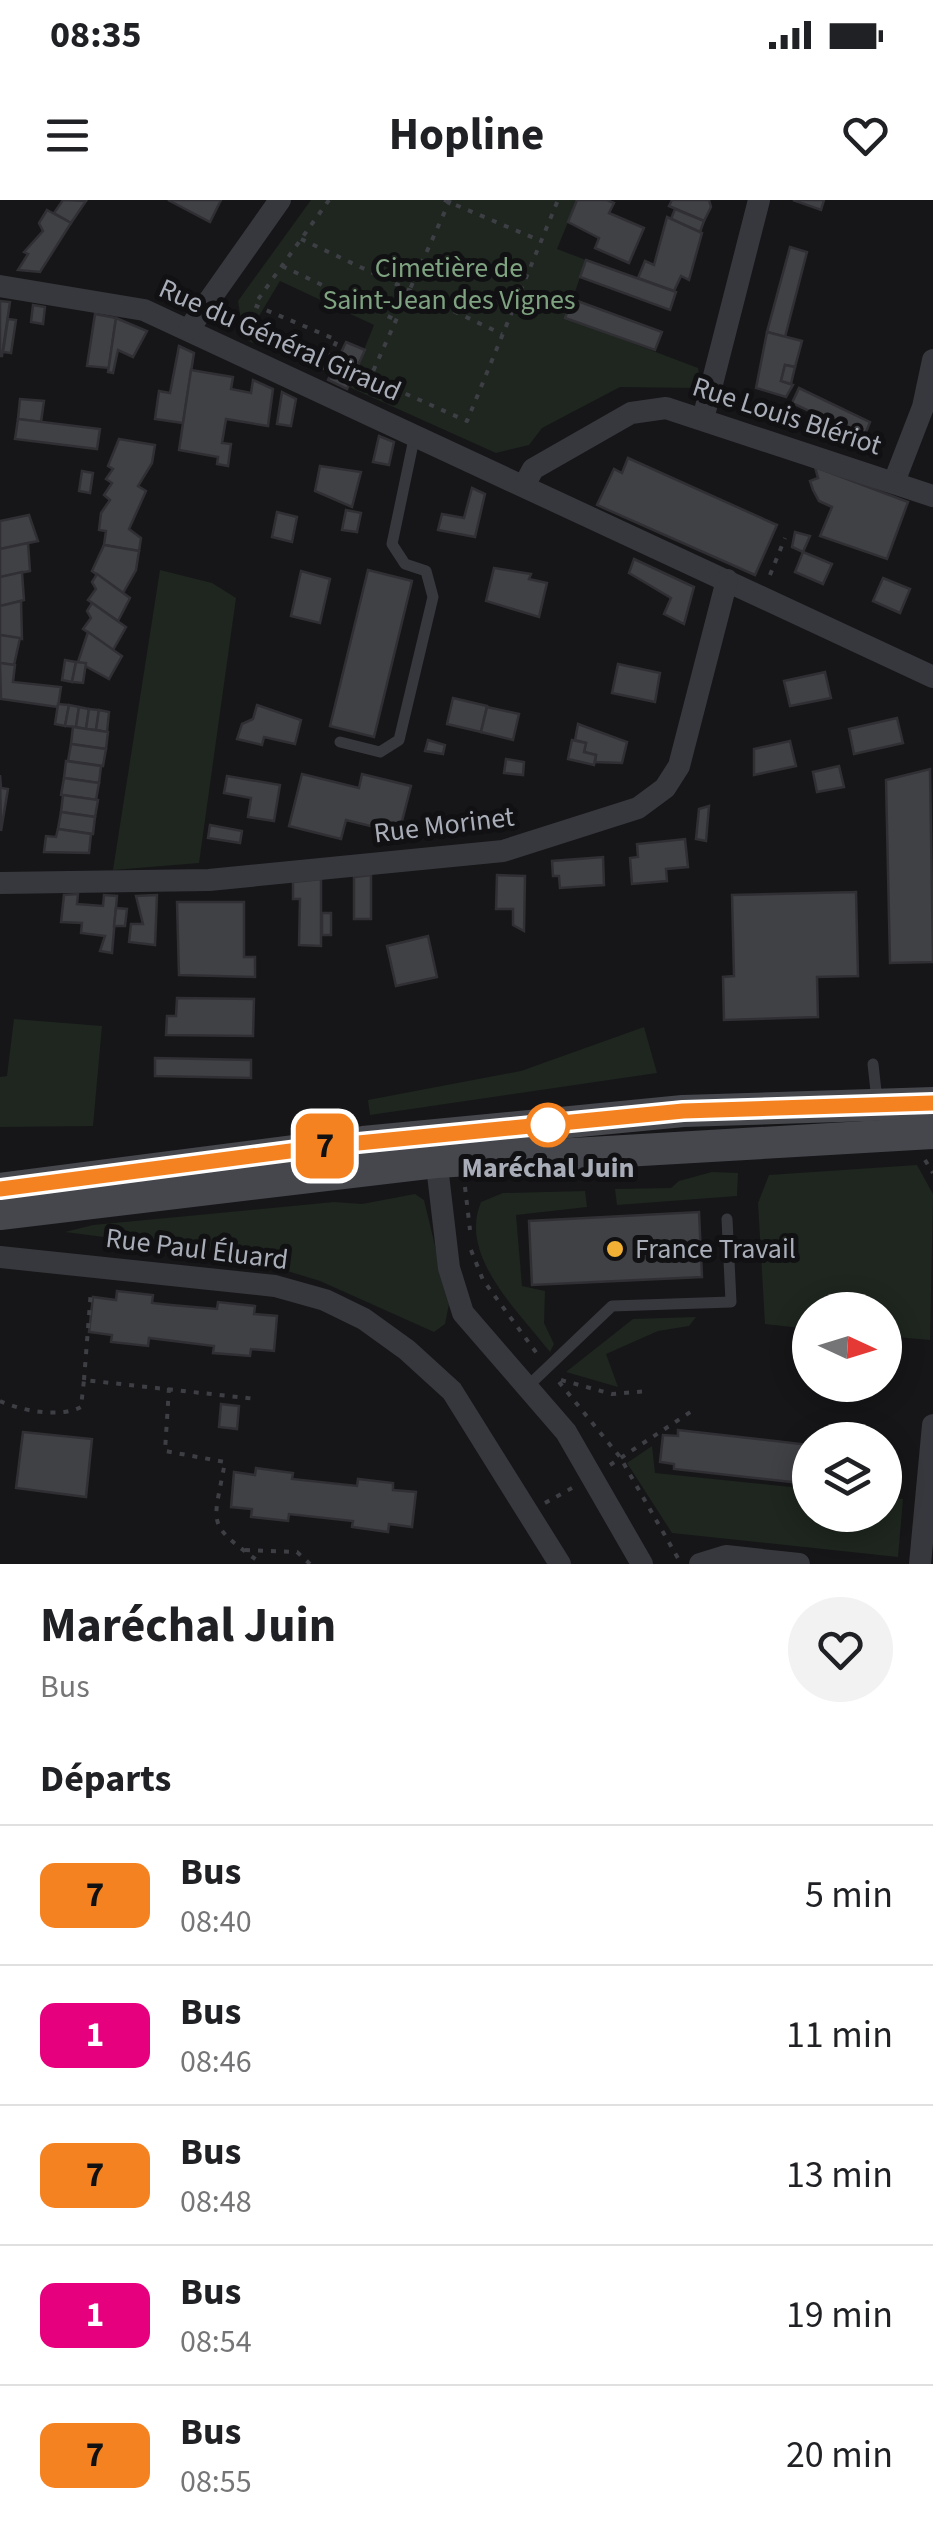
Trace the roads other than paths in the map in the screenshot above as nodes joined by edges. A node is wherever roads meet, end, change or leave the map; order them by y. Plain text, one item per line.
1 (280, 200) edge
2 (759, 200) edge
3 (0, 286) edge
4 (189, 330) junction
5 (933, 360) edge
6 (703, 419) junction
7 (415, 434) junction
8 (894, 482) junction
9 (525, 484) junction
10 (933, 496) edge
11 (728, 580) junction
12 (933, 677) edge
13 (340, 742) dead end
14 (0, 882) edge
15 (874, 1064) dead end
16 (878, 1104) junction
17 (933, 1104) edge
18 (730, 1109) junction
19 (804, 1142) junction
20 (746, 1144) junction
21 (928, 1144) edge
22 (441, 1148) junction
23 (0, 1189) edge
24 (0, 1214) edge
25 (727, 1219) dead end
26 (0, 1258) edge
27 (528, 1386) junction
28 (933, 1425) edge
29 (928, 1526) edge
30 (560, 1564) edge
31 (642, 1564) edge
32 (700, 1564) edge
33 (798, 1564) edge
34 (920, 1564) edge

1 - 4 street
2 - 6 street
3 - 4 street, Rue du Général Giraud
4 - 7 street, Rue du Général Giraud
5 - 8 street
6 - 8 street, Rue Louis Blériot
6 - 9 street, Rue Louis Blériot
7 - 9 street, Rue du Général Giraud
7 - 13 lane
8 - 10 street, Rue Louis Blériot
9 - 11 street, Rue du Général Giraud
11 - 12 street, Rue du Général Giraud
11 - 14 street, Rue Morinet
15 - 16 lane
16 - 17 main road
16 - 18 main road
16 - 19 main road
18 - 20 main road
18 - 22 main road
19 - 20 main road
19 - 21 main road
20 - 22 main road
22 - 23 main road
22 - 24 main road
22 - 27 street
25 - 27 lane
26 - 30 street, Rue Paul Éluard
27 - 31 street
28 - 29 street
29 - 34 street
32 - 33 street

